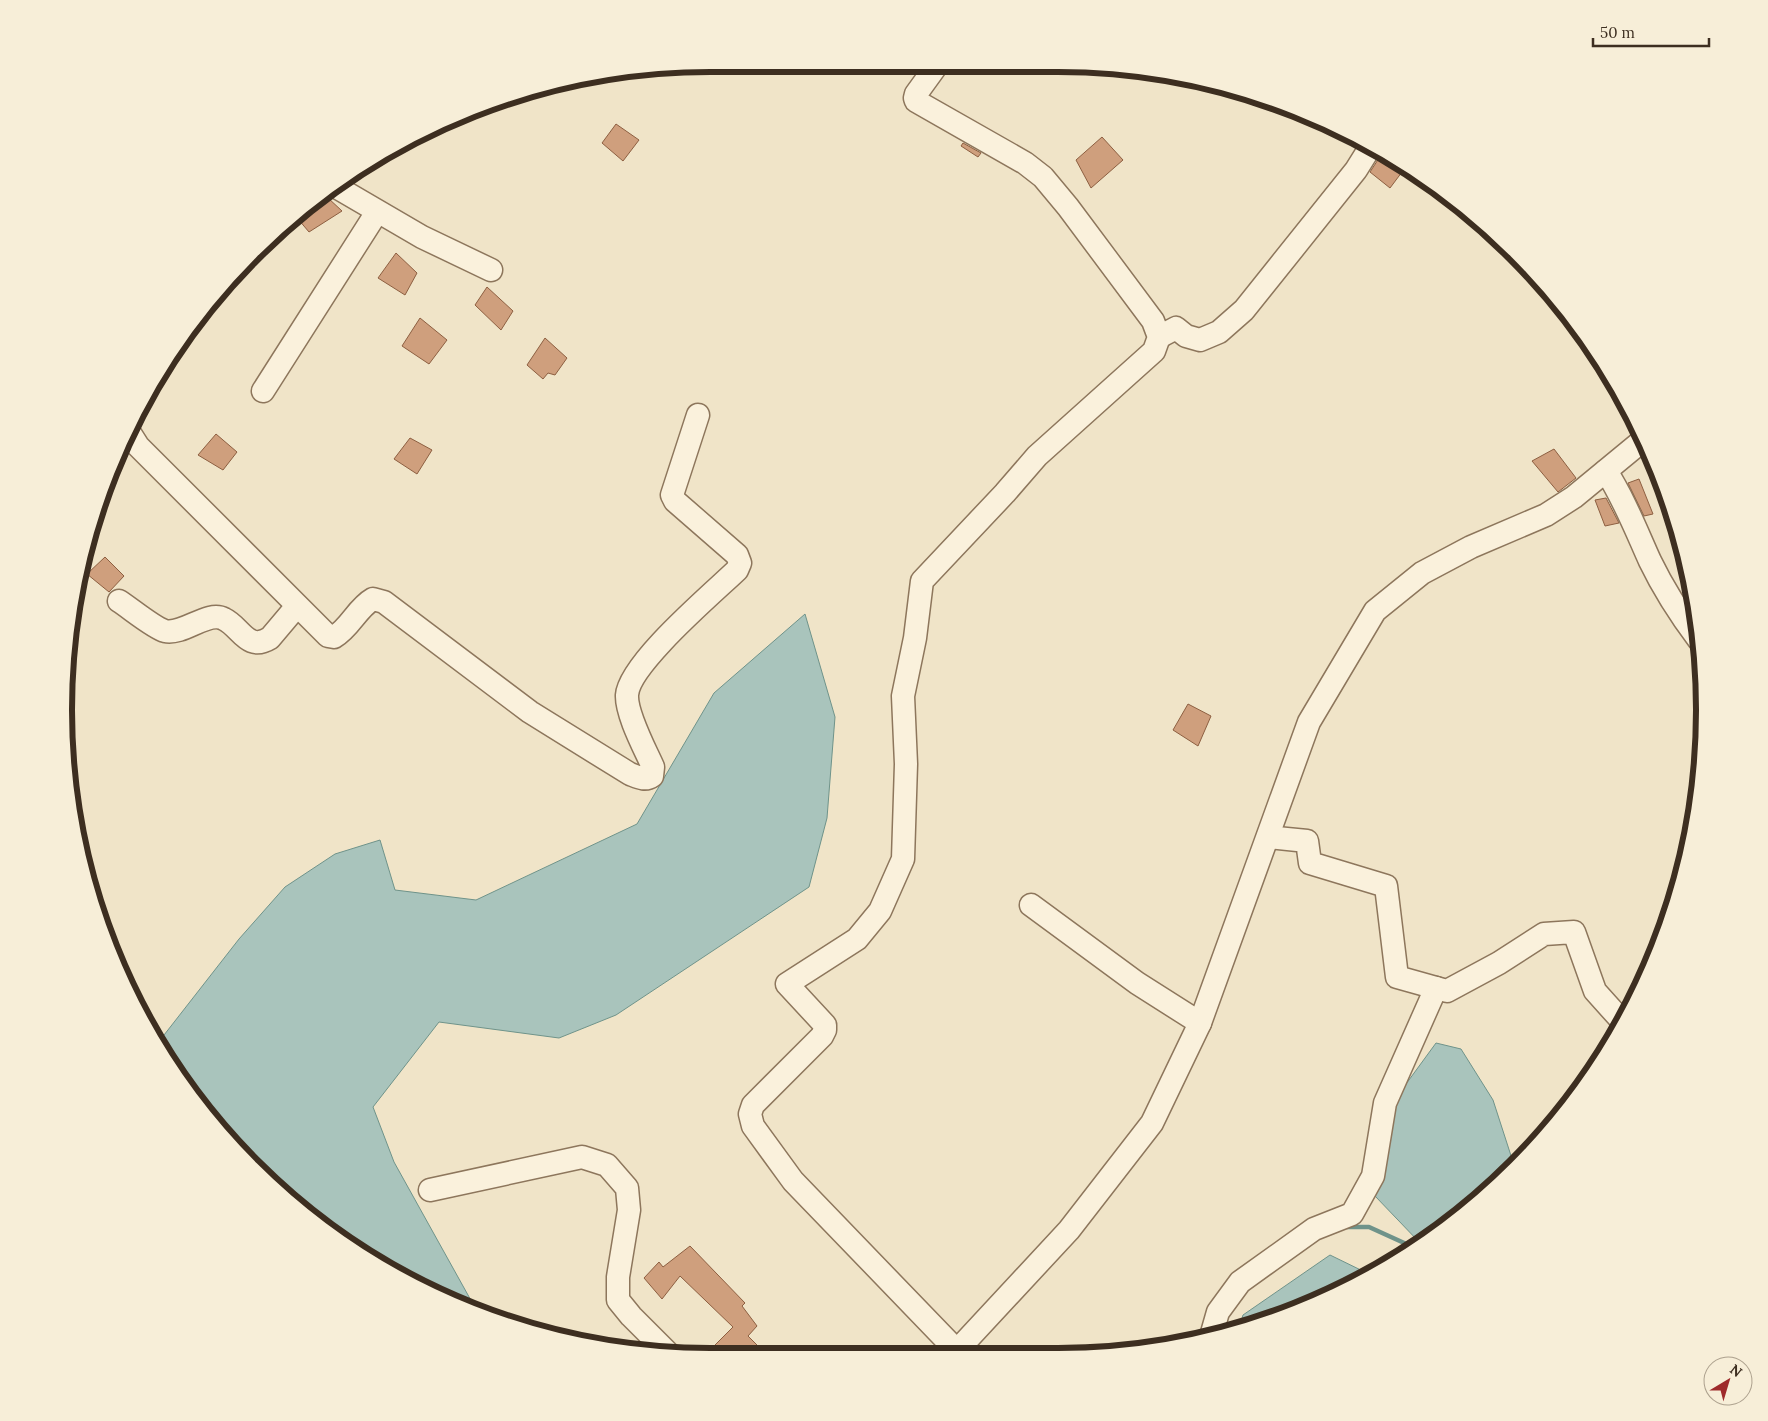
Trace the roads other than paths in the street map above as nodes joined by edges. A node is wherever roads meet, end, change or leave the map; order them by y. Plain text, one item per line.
1 (931, 72) edge
2 (1367, 153) edge
3 (342, 190) edge
4 (377, 212) junction
5 (491, 270) dead end
6 (1160, 337) junction
7 (263, 391) dead end
8 (698, 415) dead end
9 (133, 439) edge
10 (1637, 445) edge
11 (1606, 471) junction
12 (119, 601) dead end
13 (297, 606) junction
14 (1690, 628) edge
15 (1268, 838) junction
16 (1031, 905) dead end
17 (1436, 988) junction
18 (1618, 1016) edge
19 (1200, 1023) junction
20 (430, 1190) dead end
21 (1213, 1329) edge
22 (661, 1346) edge
23 (948, 1348) edge
24 (960, 1348) edge

1 - 6 street
2 - 6 street
3 - 4 street
4 - 5 street
4 - 7 street
6 - 23 street
8 - 13 street
9 - 13 street
10 - 11 street
11 - 14 street
11 - 15 street
12 - 13 street
15 - 17 street
15 - 19 street
16 - 19 street
17 - 18 street
17 - 21 street
19 - 24 street
20 - 22 street

